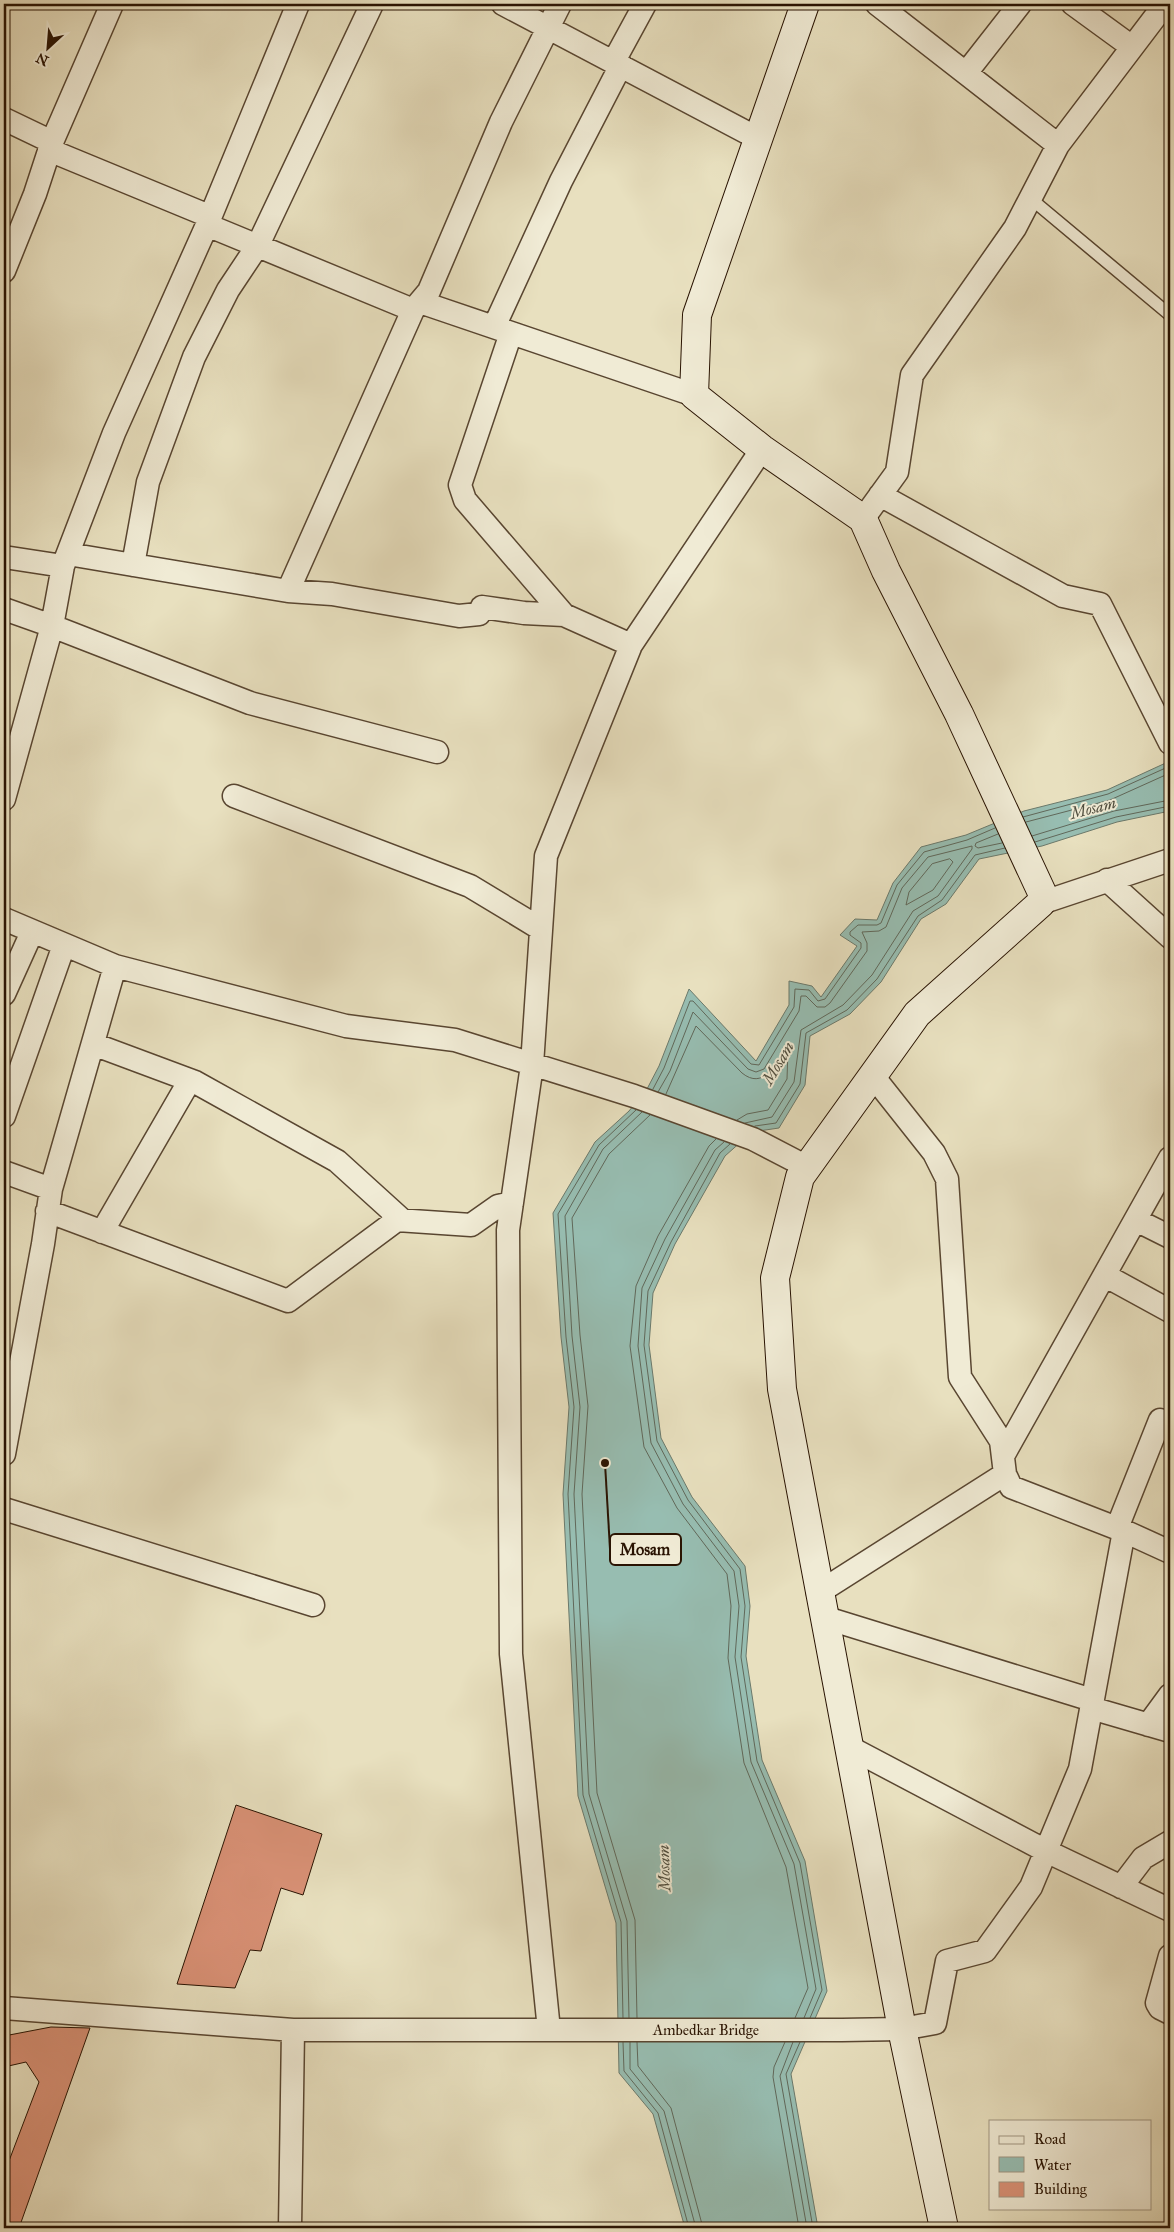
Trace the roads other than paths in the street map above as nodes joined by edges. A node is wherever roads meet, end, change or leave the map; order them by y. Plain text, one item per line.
1 (112, 4) edge
2 (298, 4) edge
3 (372, 4) edge
4 (504, 4) edge
5 (560, 4) edge
6 (645, 4) edge
7 (805, 4) edge
8 (1020, 4) edge
9 (1073, 4) edge
10 (1165, 4) edge
11 (888, 7) edge
12 (548, 26) junction
13 (1132, 47) junction
14 (618, 63) junction
15 (966, 73) junction
16 (4, 119) edge
17 (759, 139) junction
18 (1058, 145) junction
19 (51, 146) junction
20 (1030, 198) junction
21 (208, 220) junction
22 (258, 245) junction
23 (4, 272) edge
24 (416, 306) junction
25 (1170, 316) edge
26 (503, 330) junction
27 (694, 395) junction
28 (762, 449) junction
29 (880, 495) junction
30 (863, 519) junction
31 (4, 557) edge
32 (65, 560) junction
33 (133, 565) junction
34 (288, 591) junction
35 (4, 609) edge
36 (564, 615) junction
37 (52, 626) junction
38 (631, 645) junction
39 (1170, 743) edge
40 (437, 752) dead end
41 (234, 796) dead end
42 (4, 799) edge
43 (1170, 860) edge
44 (1107, 880) junction
45 (1043, 900) junction
46 (4, 919) edge
47 (541, 929) junction
48 (32, 932) junction
49 (1170, 937) edge
50 (64, 945) junction
51 (115, 966) junction
52 (4, 994) edge
53 (93, 1044) junction
54 (532, 1065) junction
55 (873, 1076) junction
56 (190, 1080) junction
57 (4, 1116) edge
58 (1170, 1158) edge
59 (807, 1167) junction
60 (4, 1172) edge
61 (50, 1189) junction
62 (512, 1203) junction
63 (48, 1211) junction
64 (402, 1220) junction
65 (1136, 1220) junction
66 (102, 1232) junction
67 (1170, 1237) edge
68 (1106, 1276) junction
69 (1170, 1311) edge
70 (1160, 1420) dead end
71 (6, 1425) edge
72 (4, 1454) edge
73 (1004, 1465) junction
74 (4, 1508) edge
75 (1120, 1530) junction
76 (1170, 1552) edge
77 (313, 1605) dead end
78 (821, 1605) junction
79 (1170, 1695) edge
80 (1092, 1704) junction
81 (1148, 1725) junction
82 (1170, 1731) edge
83 (848, 1746) junction
84 (1170, 1842) edge
85 (1046, 1851) junction
86 (1121, 1887) junction
87 (1170, 1910) edge
88 (1170, 1956) edge
89 (4, 2008) edge
90 (1170, 2013) edge
91 (902, 2029) junction
92 (294, 2030) junction
93 (560, 2030) junction
94 (290, 2228) edge
95 (944, 2228) edge

1 - 19 street
2 - 21 street
3 - 22 street
4 - 12 street
5 - 12 street
6 - 14 street
7 - 17 street
8 - 15 street
9 - 13 street
10 - 13 street
11 - 15 street
12 - 14 street
12 - 24 street
13 - 18 street
14 - 17 street
14 - 26 street
15 - 18 street
16 - 19 street
17 - 27 street
18 - 20 street
19 - 21 street
19 - 23 street
20 - 25 lane
20 - 29 street
21 - 22 street
21 - 32 street
22 - 24 street
22 - 33 street
24 - 26 street
24 - 34 street
26 - 27 street
26 - 36 street
27 - 28 street
28 - 30 street
28 - 38 street
29 - 30 street
29 - 39 street
30 - 45 street
31 - 32 street
32 - 33 street
32 - 37 street
33 - 34 street
34 - 36 street
35 - 37 street
36 - 38 street
37 - 40 street
37 - 42 street
38 - 47 street
41 - 47 street
43 - 44 street
44 - 45 street
44 - 49 street
45 - 55 street
46 - 48 street
47 - 54 street
48 - 50 street
48 - 52 street
50 - 51 street
50 - 57 street
51 - 53 street
51 - 54 street
53 - 56 street
53 - 61 street
54 - 59 street
54 - 62 street
55 - 59 street
55 - 73 street
56 - 64 street
56 - 66 street
58 - 65 street
59 - 78 street
60 - 61 street
61 - 63 street
62 - 64 street
62 - 93 street
63 - 66 street
63 - 71 street
64 - 66 street
65 - 67 street
65 - 68 street
68 - 69 street
68 - 73 street
70 - 75 street
71 - 72 street
73 - 75 street
73 - 78 street
74 - 77 street
75 - 76 street
75 - 80 street
78 - 80 street
78 - 83 street
79 - 81 street
80 - 81 street
80 - 85 street
81 - 82 street
83 - 85 street
83 - 91 street
84 - 86 street
85 - 86 street
85 - 91 street, Ambedkar Bridge
86 - 87 street
88 - 90 street
89 - 92 street, Ambedkar Bridge
91 - 93 street, Ambedkar Bridge
91 - 95 street
92 - 93 street, Ambedkar Bridge
92 - 94 street

